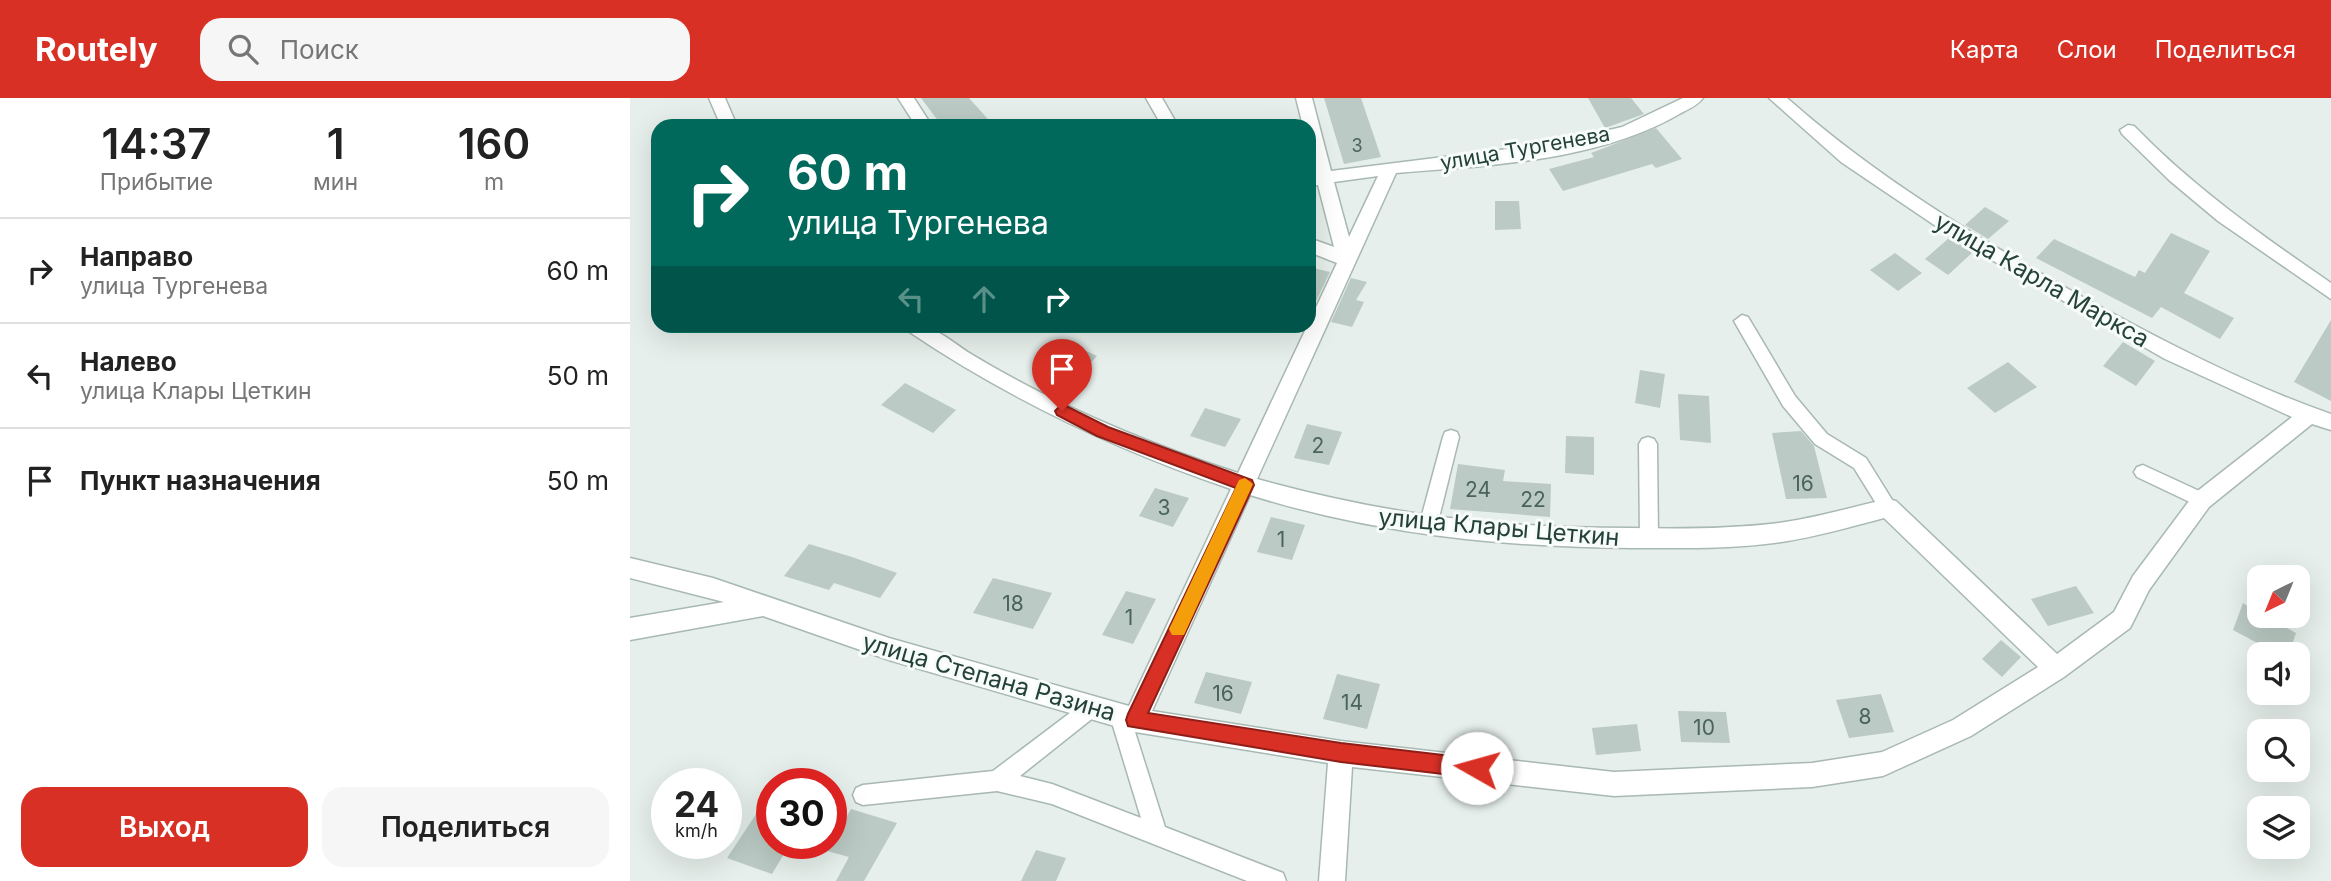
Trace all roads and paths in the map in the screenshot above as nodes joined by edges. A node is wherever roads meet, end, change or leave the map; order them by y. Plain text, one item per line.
1 (717, 98) edge
2 (906, 98) edge
3 (1154, 98) edge
4 (1304, 98) edge
5 (1695, 98) edge
6 (1777, 98) edge
7 (726, 119) edge
8 (920, 119) edge
9 (1166, 119) edge
10 (1307, 119) edge
11 (2128, 130) dead end
12 (1390, 168) junction
13 (1317, 179) edge
14 (1316, 248) edge
15 (1346, 259) junction
16 (2331, 292) edge
17 (1742, 321) dead end
18 (1316, 327) edge
19 (926, 333) edge
20 (1313, 333) edge
21 (2320, 418) edge
22 (1451, 437) dead end
23 (1648, 444) dead end
24 (2143, 472) dead end
25 (1246, 485) junction
26 (2202, 500) junction
27 (1888, 508) junction
28 (1428, 526) junction
29 (1649, 538) junction
30 (630, 568) edge
31 (765, 606) junction
32 (630, 629) edge
33 (2056, 669) junction
34 (1091, 707) junction
35 (1128, 718) junction
36 (1341, 752) junction
37 (997, 781) junction
38 (863, 795) dead end
39 (1156, 834) junction
40 (1275, 881) edge
41 (1332, 881) edge

1 - 7 street
2 - 8 street
3 - 9 street
4 - 10 street
5 - 12 street, улица Тургенева
6 - 21 street, улица Карла Маркса
11 - 16 street
12 - 13 street, улица Тургенева
12 - 15 street
13 - 15 street
14 - 15 street
15 - 18 street
17 - 27 lane
19 - 25 street, улица Клары Цеткин
20 - 25 street
21 - 26 street, улица Степана Разина
22 - 28 lane
23 - 29 lane
24 - 26 lane
25 - 28 street, улица Клары Цеткин
25 - 35 street
26 - 33 street, улица Степана Разина
27 - 29 street, улица Клары Цеткин
27 - 33 street
28 - 29 street, улица Клары Цеткин
30 - 31 street, улица Степана Разина
31 - 32 street
31 - 34 street, улица Степана Разина
33 - 36 street, улица Степана Разина
34 - 35 street, улица Степана Разина
34 - 37 lane
35 - 36 street, улица Степана Разина
35 - 39 lane
36 - 41 street
37 - 38 lane
37 - 39 lane
39 - 40 lane

